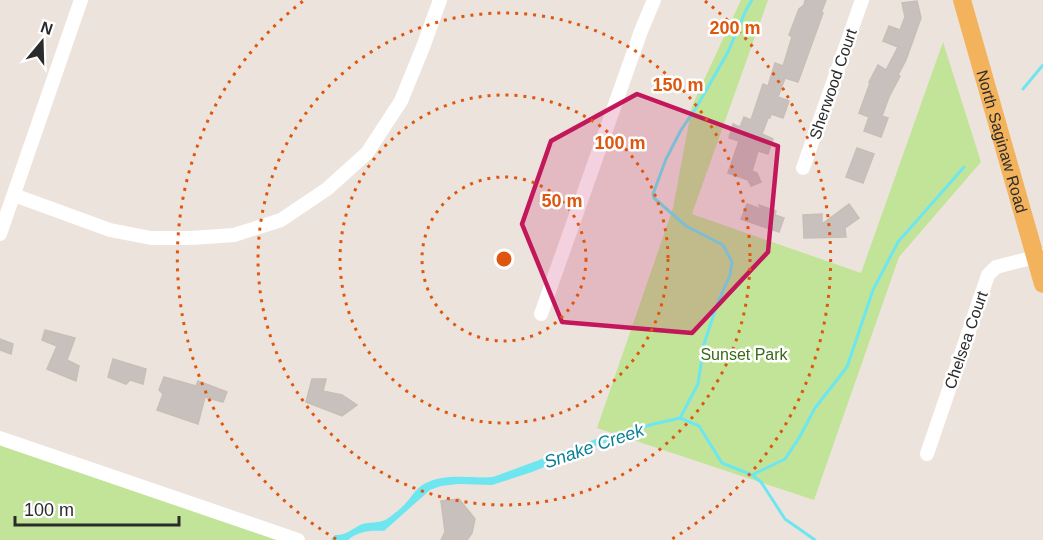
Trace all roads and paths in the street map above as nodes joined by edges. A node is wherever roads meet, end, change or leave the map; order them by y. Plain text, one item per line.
1 (81, 0) edge
2 (440, 0) edge
3 (654, 0) edge
4 (862, 0) edge
5 (962, 0) edge
6 (803, 168) dead end
7 (14, 195) junction
8 (0, 234) edge
9 (1039, 256) edge
10 (1043, 284) edge
11 (541, 314) dead end
12 (0, 438) edge
13 (927, 454) dead end
14 (298, 540) edge

1 - 7 street
2 - 7 street
3 - 11 street
4 - 6 street, Sherwood Court
5 - 9 main road, North Saginaw Road
7 - 8 street
9 - 10 main road, North Saginaw Road
9 - 13 street, Chelsea Court
12 - 14 street

